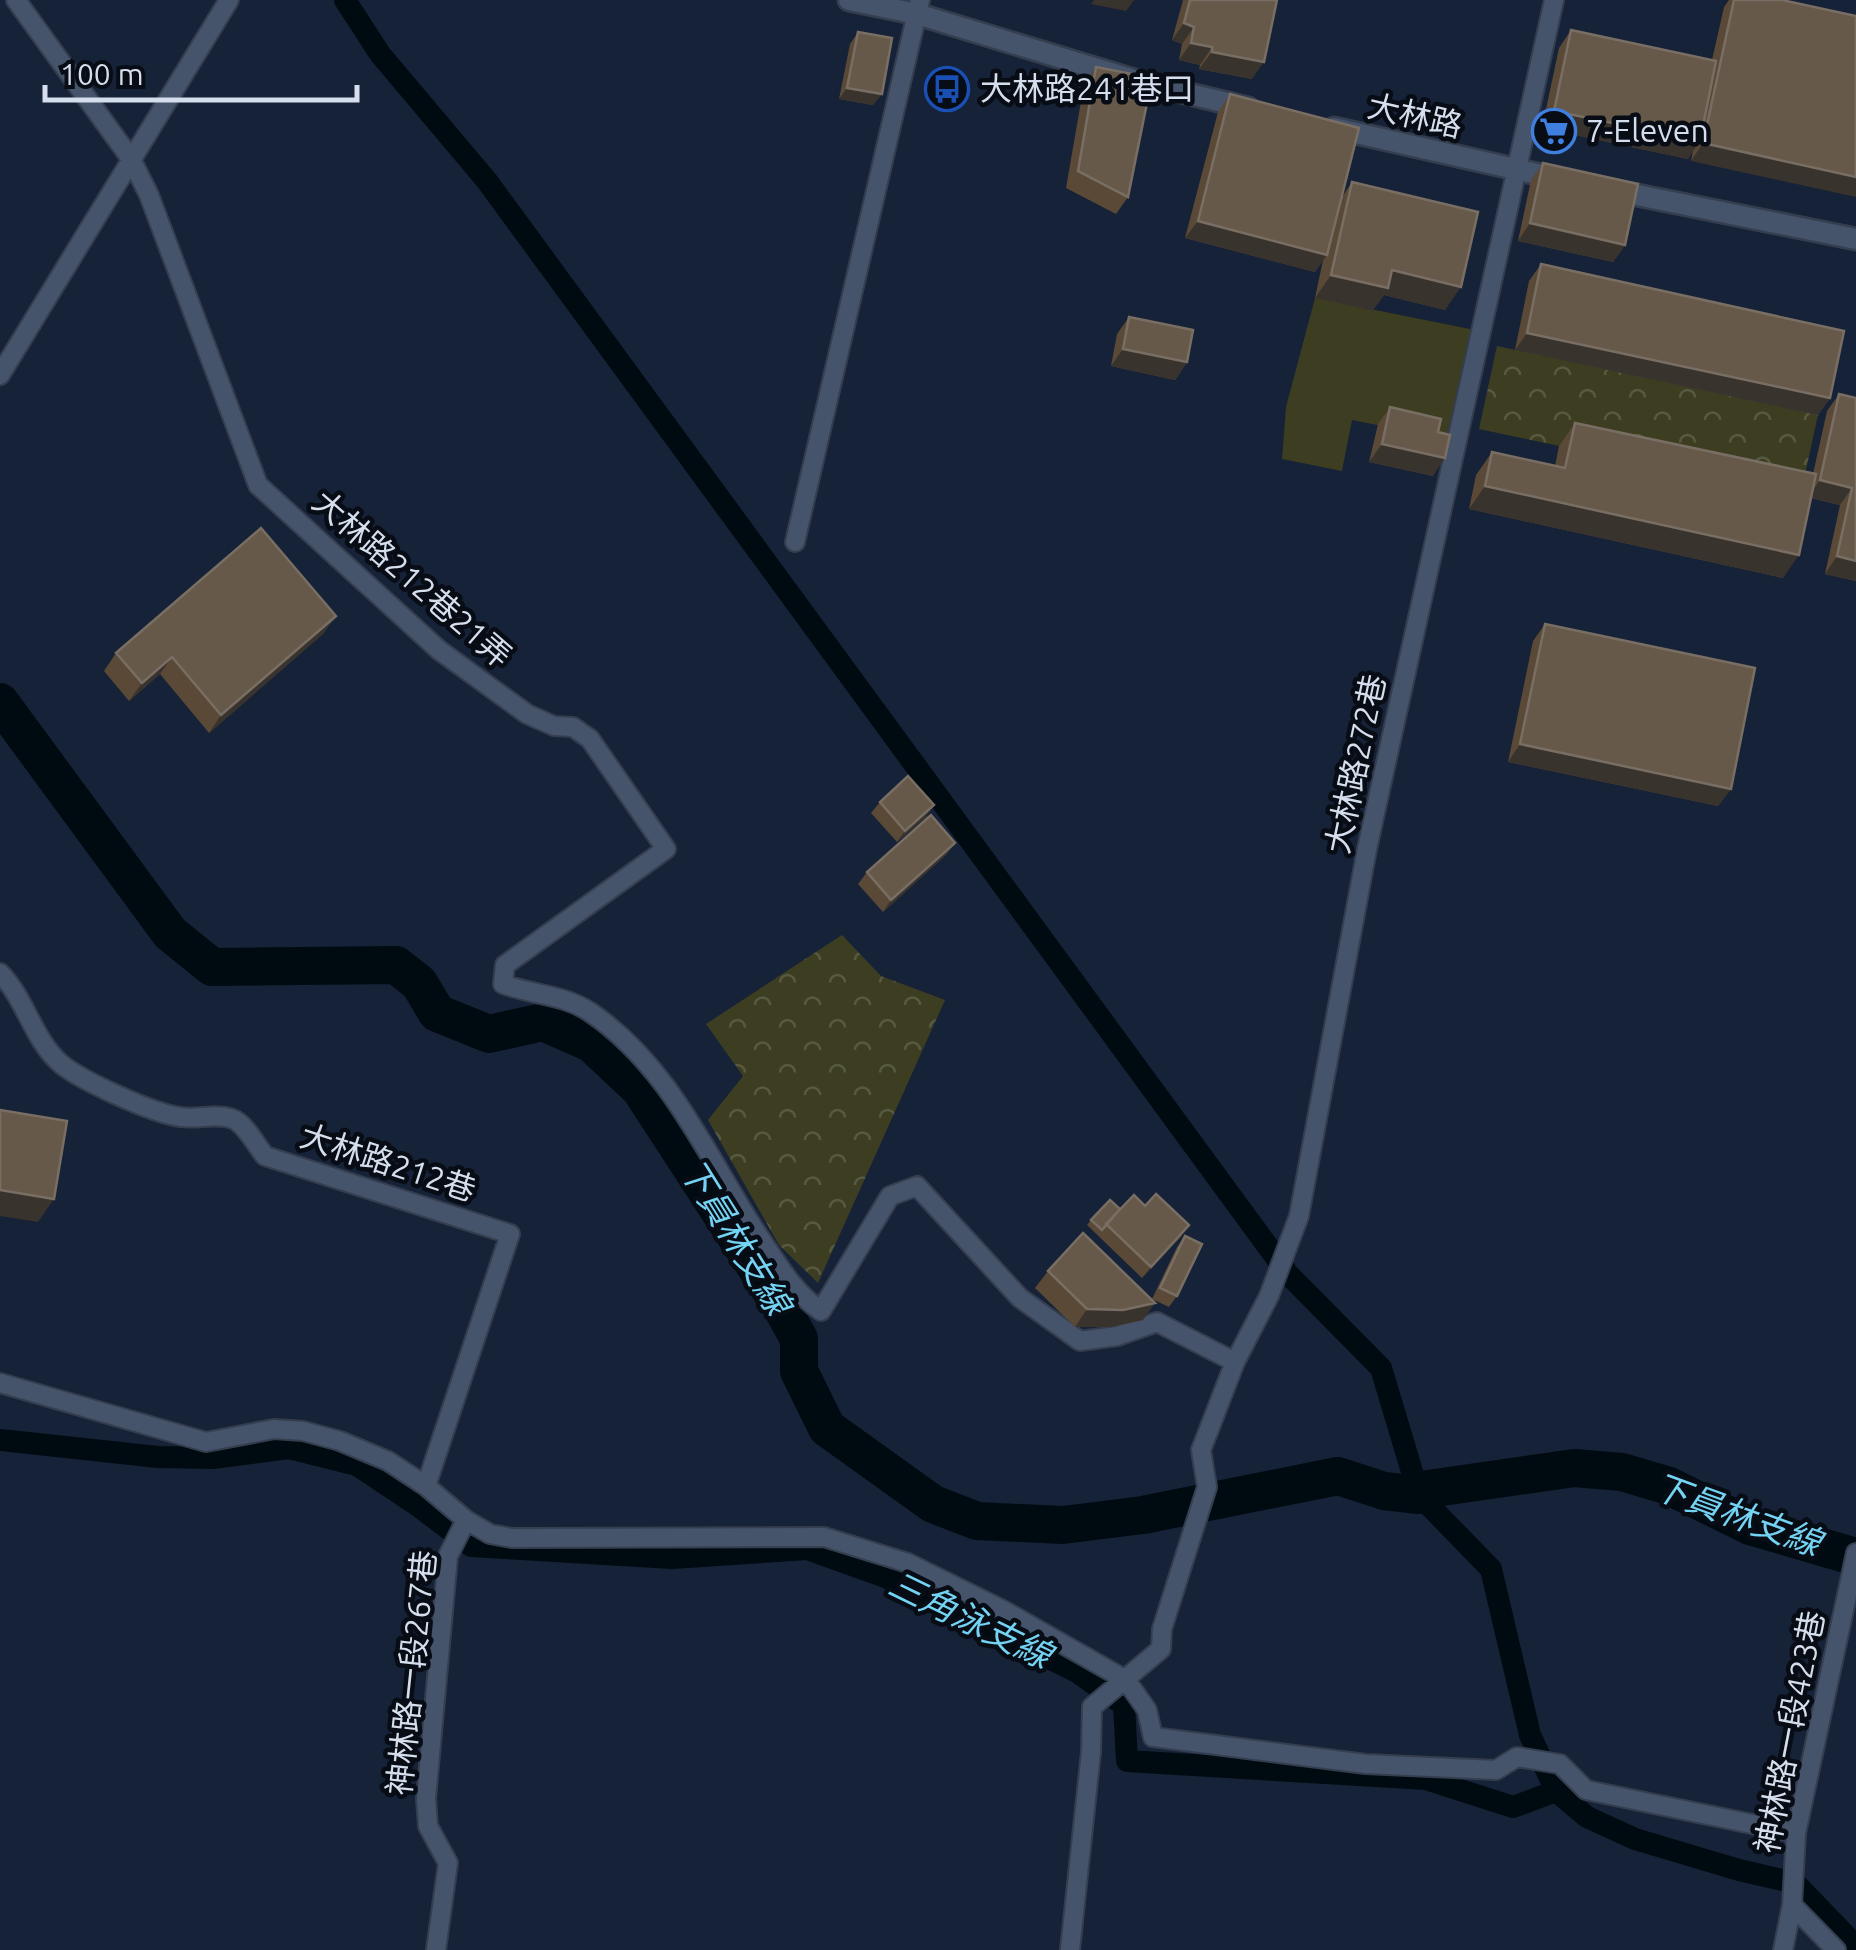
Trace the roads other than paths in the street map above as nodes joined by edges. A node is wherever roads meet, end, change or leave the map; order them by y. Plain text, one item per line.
1 (16, 0) edge
2 (229, 0) edge
3 (849, 0) edge
4 (1554, 0) edge
5 (919, 7) edge
6 (1274, 114) edge
7 (1311, 122) edge
8 (131, 159) junction
9 (1516, 171) junction
10 (1856, 239) edge
11 (0, 375) edge
12 (795, 542) dead end
13 (0, 972) edge
14 (1235, 1362) junction
15 (0, 1384) edge
16 (426, 1486) junction
17 (466, 1520) junction
18 (1856, 1553) edge
19 (1853, 1584) edge
20 (1126, 1680) junction
21 (1796, 1833) junction
22 (1792, 1905) junction
23 (436, 1950) edge
24 (1070, 1950) edge
25 (1782, 1950) edge
26 (1836, 1950) edge

1 - 8 street, 大林路212巷21弄
2 - 8 street
3 - 5 street
4 - 9 street, 大林路272巷
5 - 6 street
5 - 12 street
7 - 9 street, 大林路
8 - 11 street
8 - 14 street, 大林路212巷21弄
9 - 10 street, 大林路
9 - 14 street, 大林路272巷
13 - 16 street, 大林路212巷
14 - 20 street, 大林路272巷
15 - 16 street
16 - 17 street
17 - 20 street
17 - 23 street, 神林路一段267巷
18 - 19 street, 神林路一段423巷
19 - 21 street, 神林路一段423巷
20 - 21 street
20 - 24 street, 大林路272巷
21 - 22 street, 神林路一段423巷
22 - 25 street, 神林路一段423巷
22 - 26 street

